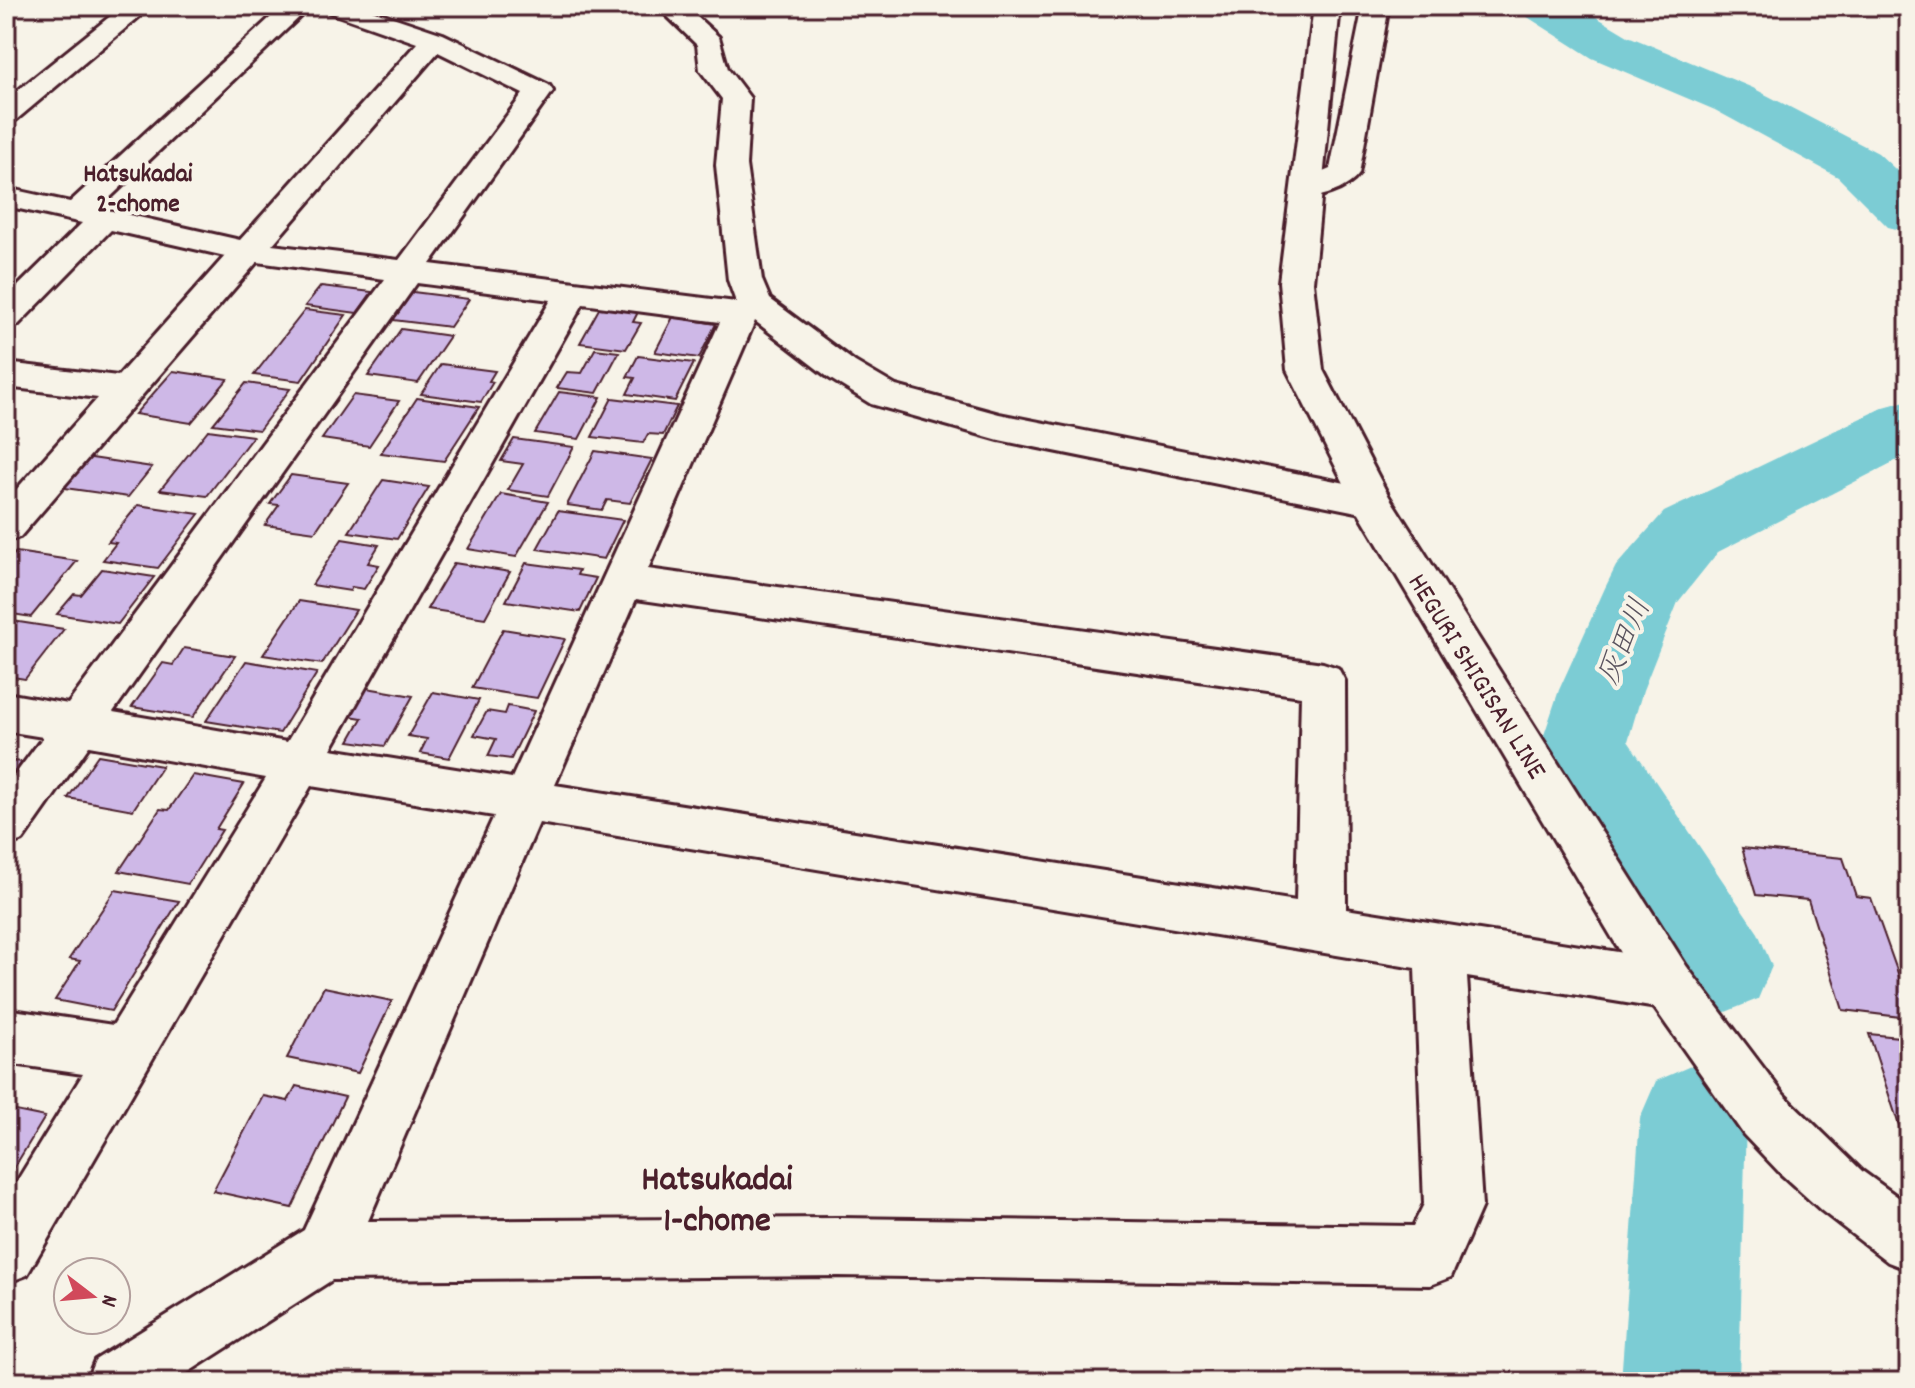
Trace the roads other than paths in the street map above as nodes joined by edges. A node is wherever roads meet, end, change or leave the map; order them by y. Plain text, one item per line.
1 (139, 6) edge
2 (298, 6) edge
3 (335, 6) edge
4 (670, 6) edge
5 (1327, 6) edge
6 (1376, 6) edge
7 (434, 40) junction
8 (6, 114) edge
9 (1308, 190) junction
10 (6, 197) edge
11 (91, 216) junction
12 (245, 251) junction
13 (408, 269) junction
14 (573, 292) junction
15 (749, 310) junction
16 (6, 317) edge
17 (6, 375) edge
18 (125, 389) junction
19 (1372, 501) junction
20 (6, 527) edge
21 (624, 581) junction
22 (6, 712) edge
23 (78, 724) junction
24 (299, 764) junction
25 (527, 799) junction
26 (6, 825) edge
27 (1321, 930) junction
28 (1440, 950) junction
29 (1669, 985) junction
30 (6, 1036) edge
31 (125, 1054) junction
32 (1909, 1241) edge
33 (325, 1251) junction
34 (6, 1254) edge
35 (117, 1382) edge

1 - 8 street
2 - 11 street
3 - 7 street
4 - 15 street
5 - 9 street, HEGURI SHIGISAN LINE
6 - 9 street
7 - 12 street
7 - 13 street
9 - 19 street, HEGURI SHIGISAN LINE
10 - 11 street
11 - 12 street
11 - 16 street
12 - 13 street
12 - 18 street
13 - 14 street
13 - 23 street
14 - 15 street
14 - 24 street
15 - 19 street
15 - 21 street
17 - 18 street
18 - 20 street
19 - 29 street, HEGURI SHIGISAN LINE
21 - 25 street
21 - 27 street
22 - 23 street
23 - 24 street
23 - 26 street
24 - 25 street
24 - 31 street
25 - 27 street
25 - 33 street
27 - 28 street
28 - 29 street
28 - 33 street
29 - 32 street, HEGURI SHIGISAN LINE
30 - 31 street
31 - 34 street
33 - 35 street

